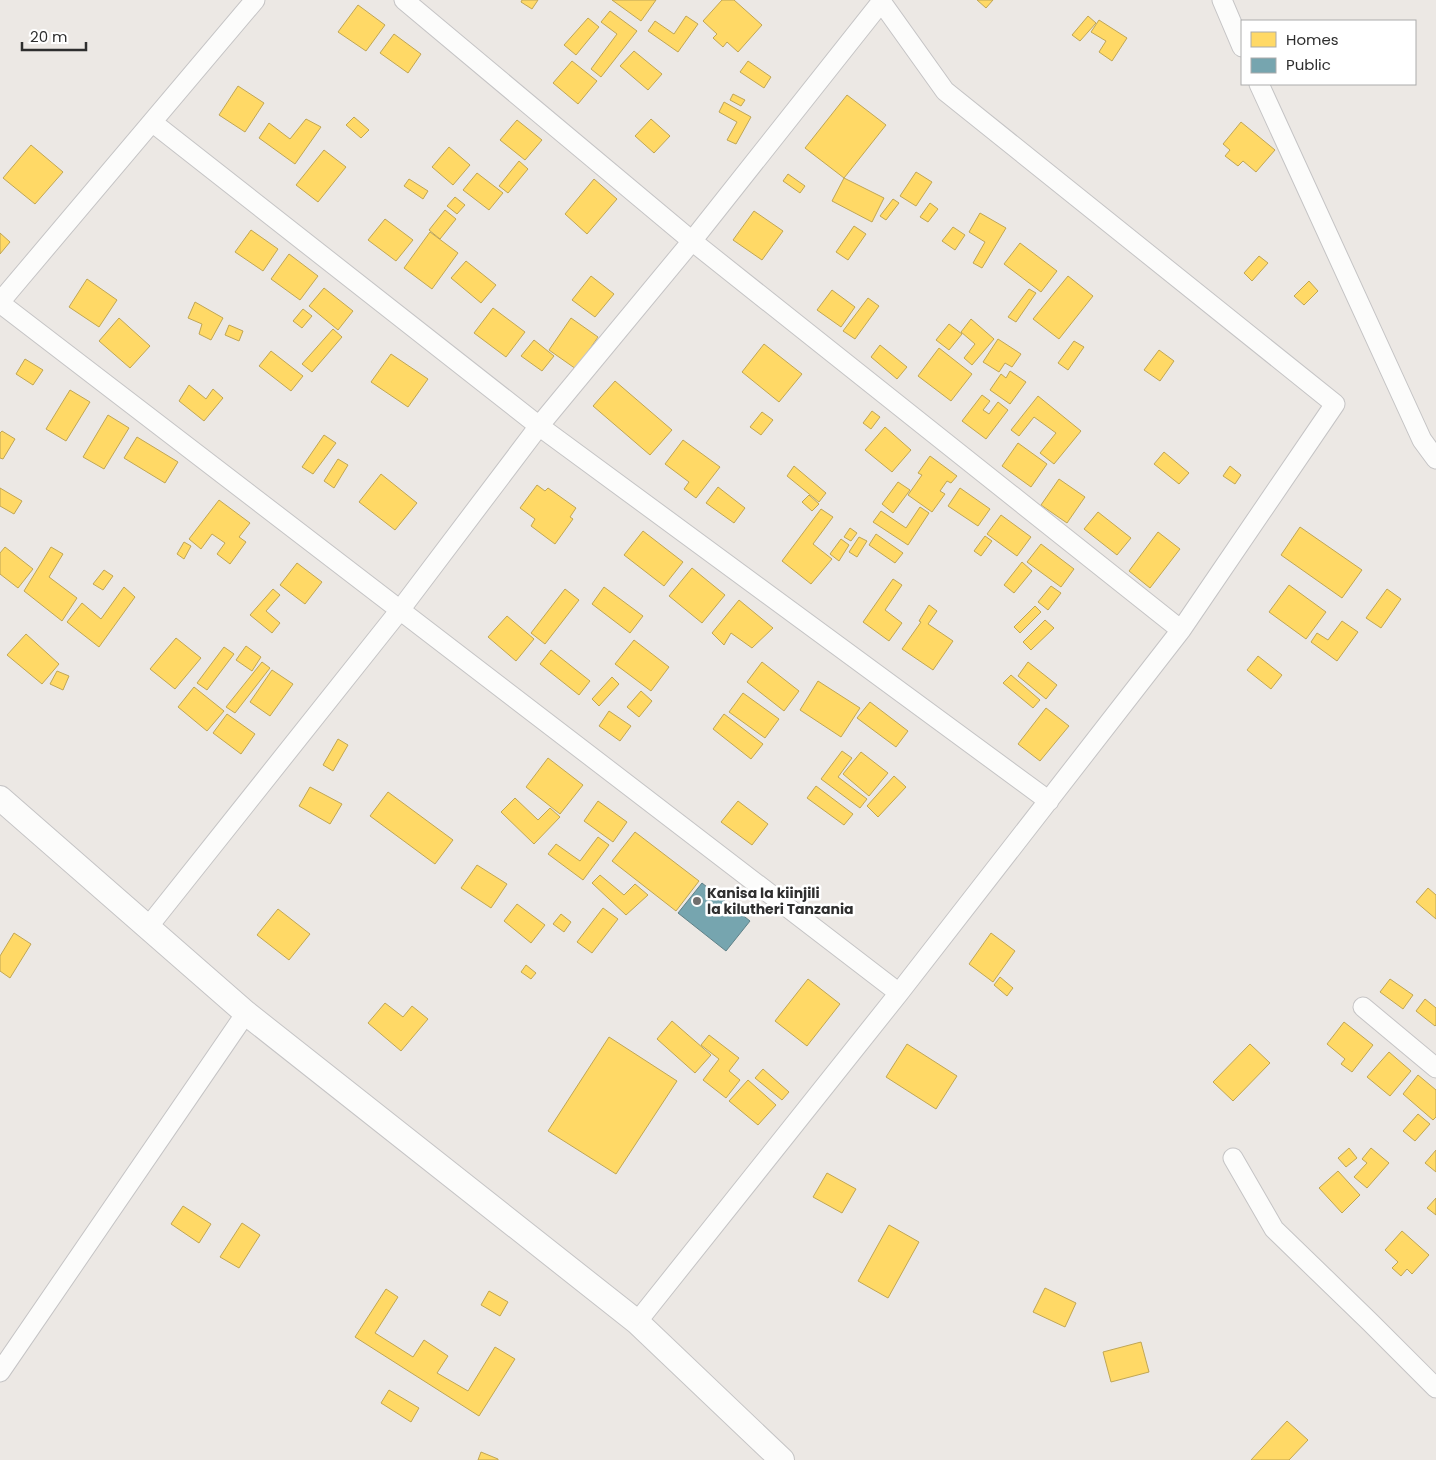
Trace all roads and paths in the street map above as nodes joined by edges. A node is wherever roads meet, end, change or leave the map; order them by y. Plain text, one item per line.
1 (255, 0) edge
2 (404, 0) edge
3 (1222, 0) edge
4 (881, 1) edge
5 (1241, 45) edge
6 (1259, 85) edge
7 (152, 122) junction
8 (692, 240) junction
9 (0, 303) edge
10 (539, 426) junction
11 (1436, 459) edge
12 (400, 610) junction
13 (1181, 630) junction
14 (0, 798) edge
15 (1048, 801) junction
16 (148, 927) junction
17 (899, 993) junction
18 (1363, 1007) dead end
19 (246, 1012) junction
20 (1436, 1068) edge
21 (1233, 1158) dead end
22 (637, 1322) junction
23 (0, 1372) edge
24 (1436, 1388) edge
25 (782, 1460) edge

1 - 7 street
2 - 8 street
3 - 5 street
4 - 8 street
4 - 13 street
6 - 11 street
7 - 9 street
7 - 10 street
8 - 10 street
8 - 13 street
9 - 12 street
10 - 12 street
10 - 15 street
12 - 16 street
12 - 17 street
13 - 15 street
14 - 16 street
15 - 17 street
16 - 19 street
17 - 22 street
18 - 20 street
19 - 22 street
19 - 23 street
21 - 24 street
22 - 25 street

